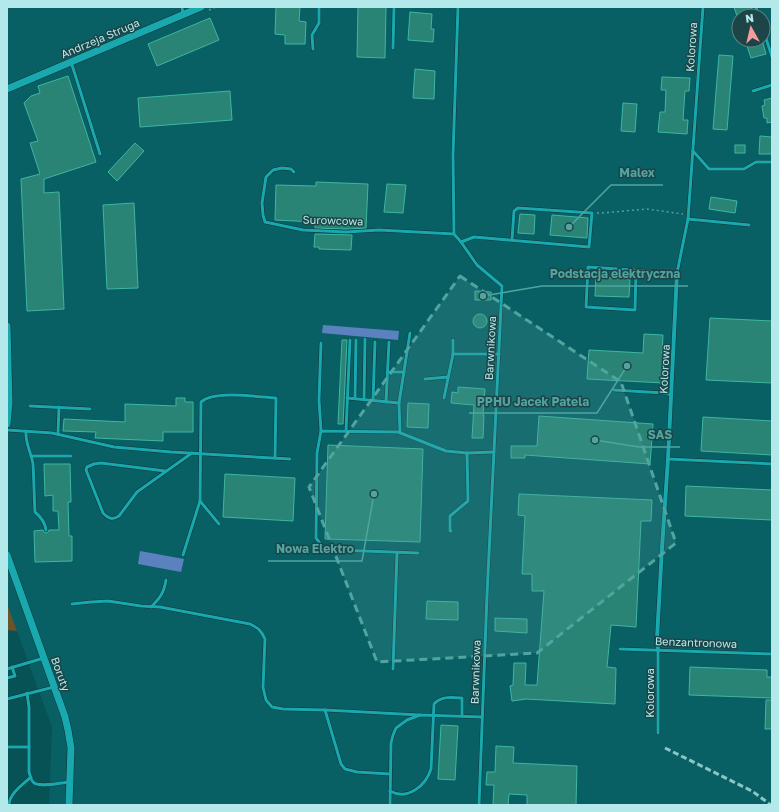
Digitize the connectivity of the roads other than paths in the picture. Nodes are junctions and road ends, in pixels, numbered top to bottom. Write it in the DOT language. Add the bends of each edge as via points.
graph roads {
  1 [pos="182,7"];
  2 [pos="201,7"];
  3 [pos="319,7"];
  4 [pos="394,7"];
  5 [pos="458,7"];
  6 [pos="703,7"];
  7 [pos="182,15"];
  8 [pos="393,48"];
  9 [pos="313,49"];
  10 [pos="71,63"];
  11 [pos="772,85"];
  12 [pos="7,89"];
  13 [pos="753,91"];
  14 [pos="693,151"];
  15 [pos="100,154"];
  16 [pos="772,162"];
  17 [pos="294,172"];
  18 [pos="688,218"];
  19 [pos="749,225"];
  20 [pos="454,234"];
  21 [pos="512,240"];
  22 [pos="461,242"];
  23 [pos="636,271"];
  24 [pos="677,273"];
  25 [pos="7,326"];
  26 [pos="410,334"];
  27 [pos="365,339"];
  28 [pos="350,340"];
  29 [pos="356,340"];
  30 [pos="453,340"];
  31 [pos="374,342"];
  32 [pos="389,342"];
  33 [pos="321,343"];
  34 [pos="453,354"];
  35 [pos="499,354"];
  36 [pos="374,359"];
  37 [pos="356,360"];
  38 [pos="365,360"];
  39 [pos="387,372"];
  40 [pos="404,372"];
  41 [pos="448,377"];
  42 [pos="364,378"];
  43 [pos="373,378"];
  44 [pos="425,379"];
  45 [pos="7,380"];
  46 [pos="614,390"];
  47 [pos="672,395"];
  48 [pos="347,398"];
  49 [pos="355,398"];
  50 [pos="444,398"];
  51 [pos="364,399"];
  52 [pos="373,400"];
  53 [pos="386,402"];
  54 [pos="400,403"];
  55 [pos="30,406"];
  56 [pos="60,408"];
  57 [pos="90,409"];
  58 [pos="7,424"];
  59 [pos="7,430"];
  60 [pos="26,431"];
  61 [pos="321,431"];
  62 [pos="346,431"];
  63 [pos="400,433"];
  64 [pos="58,434"];
  65 [pos="494,452"];
  66 [pos="192,453"];
  67 [pos="467,453"];
  68 [pos="200,454"];
  69 [pos="31,456"];
  70 [pos="71,456"];
  71 [pos="275,458"];
  72 [pos="290,459"];
  73 [pos="668,459"];
  74 [pos="772,464"];
  75 [pos="165,472"];
  76 [pos="200,501"];
  77 [pos="219,524"];
  78 [pos="46,530"];
  79 [pos="451,531"];
  80 [pos="397,553"];
  81 [pos="418,553"];
  82 [pos="7,555"];
  83 [pos="183,555"];
  84 [pos="166,580"];
  85 [pos="72,604"];
  86 [pos="151,607"];
  87 [pos="620,649"];
  88 [pos="658,650"];
  89 [pos="772,654"];
  90 [pos="44,658"];
  91 [pos="12,668"];
  92 [pos="7,669"];
  93 [pos="393,669"];
  94 [pos="7,678"];
  95 [pos="54,687"];
  96 [pos="27,693"];
  97 [pos="7,699"];
  98 [pos="325,710"];
  99 [pos="420,715"];
  100 [pos="434,716"];
  101 [pos="462,716"];
  102 [pos="482,716"];
  103 [pos="658,733"];
  104 [pos="7,747"];
  105 [pos="29,748"];
  106 [pos="390,774"];
  107 [pos="31,777"];
  108 [pos="69,782"];
  109 [pos="390,791"];
  110 [pos="9,805"];
  111 [pos="69,805"];
  112 [pos="390,805"];
  113 [pos="479,805"];
  1 -- 7 [label="lane"];
  2 -- 7 [label="street, Andrzeja Struga"];
  3 -- 9 [label="lane" via="319,23 312,35"];
  4 -- 8 [label="lane"];
  5 -- 20 [label="lane" via="453,155"];
  6 -- 14 [label="lane, Kolorowa"];
  7 -- 10 [label="street, Andrzeja Struga"];
  10 -- 12 [label="street, Andrzeja Struga"];
  10 -- 15 [label="lane"];
  11 -- 13 [label="lane"];
  14 -- 16 [label="lane" via="709,168 744,169 756,162"];
  14 -- 18 [label="lane, Kolorowa"];
  17 -- 20 [label="lane, Surowcowa" via="282,168 273,170 266,177 262,203 266,222 303,230"];
  18 -- 19 [label="lane"];
  18 -- 24 [label="lane, Kolorowa"];
  20 -- 22 [label="lane, Barwnikowa"];
  21 -- 21 [label="lane" via="514,211 518,208 592,213 588,247"];
  21 -- 22 [label="lane" via="474,237"];
  22 -- 35 [label="lane, Barwnikowa" via="477,265 502,286"];
  23 -- 23 [label="lane" via="635,310 586,307 588,267"];
  23 -- 24 [label="lane"];
  24 -- 47 [label="street, Kolorowa"];
  25 -- 45 [label="street"];
  26 -- 40 [label="lane"];
  27 -- 38 [label="lane"];
  28 -- 48 [label="lane"];
  29 -- 37 [label="lane"];
  30 -- 34 [label="lane"];
  31 -- 36 [label="lane"];
  32 -- 39 [label="lane"];
  33 -- 61 [label="lane" via="318,400"];
  34 -- 35 [label="lane"];
  34 -- 41 [label="lane"];
  35 -- 65 [label="lane, Barwnikowa"];
  36 -- 38 [label="lane"];
  36 -- 43 [label="lane"];
  37 -- 38 [label="lane"];
  37 -- 49 [label="lane"];
  38 -- 42 [label="lane"];
  39 -- 40 [label="lane"];
  39 -- 53 [label="lane"];
  40 -- 54 [label="lane"];
  41 -- 44 [label="lane"];
  41 -- 50 [label="lane"];
  42 -- 43 [label="lane"];
  42 -- 51 [label="lane"];
  43 -- 52 [label="lane"];
  45 -- 58 [label="street"];
  46 -- 47 [label="lane"];
  47 -- 73 [label="street, Kolorowa"];
  48 -- 49 [label="lane"];
  48 -- 62 [label="lane"];
  49 -- 51 [label="lane"];
  51 -- 52 [label="lane"];
  52 -- 53 [label="lane"];
  53 -- 54 [label="lane"];
  54 -- 63 [label="lane"];
  55 -- 56 [label="lane"];
  56 -- 57 [label="lane"];
  56 -- 64 [label="lane"];
  59 -- 60 [label="lane"];
  60 -- 64 [label="lane"];
  60 -- 69 [label="lane" via="25,438"];
  61 -- 62 [label="lane"];
  61 -- 80 [label="lane" via="317,453 316,538 323,547 337,550"];
  62 -- 63 [label="lane"];
  63 -- 67 [label="lane" via="446,451"];
  64 -- 66 [label="lane" via="114,447"];
  65 -- 67 [label="lane"];
  65 -- 102 [label="lane, Barwnikowa"];
  66 -- 68 [label="lane"];
  66 -- 75 [label="lane"];
  67 -- 79 [label="lane" via="468,501 450,516"];
  68 -- 71 [label="lane"];
  68 -- 71 [label="lane" via="201,402 212,396 246,396 276,398"];
  68 -- 76 [label="lane"];
  69 -- 70 [label="lane"];
  69 -- 78 [label="lane" via="35,512 42,519"];
  71 -- 72 [label="lane"];
  73 -- 74 [label="lane"];
  73 -- 88 [label="street, Kolorowa"];
  75 -- 75 [label="lane" via="101,463 87,467 86,470 103,513 112,519 120,516 137,492"];
  76 -- 77 [label="lane"];
  76 -- 83 [label="lane"];
  80 -- 81 [label="lane"];
  80 -- 93 [label="lane"];
  82 -- 90 [label="street, Boruty"];
  84 -- 86 [label="lane" via="163,593"];
  85 -- 86 [label="lane" via="108,601"];
  86 -- 98 [label="lane" via="250,624 258,628 265,639 264,687 269,704 283,709"];
  87 -- 88 [label="lane, Benzantronowa"];
  88 -- 89 [label="lane, Benzantronowa"];
  88 -- 103 [label="lane, Kolorowa"];
  90 -- 91 [label="lane"];
  90 -- 95 [label="street, Boruty"];
  91 -- 92 [label="lane"];
  91 -- 94 [label="lane" via="15,676"];
  95 -- 96 [label="lane"];
  95 -- 108 [label="street, Boruty" via="65,717 71,748"];
  96 -- 97 [label="lane"];
  96 -- 105 [label="lane"];
  98 -- 99 [label="lane"];
  98 -- 106 [label="lane" via="341,764 345,769"];
  99 -- 100 [label="lane"];
  99 -- 106 [label="lane" via="396,728 391,743"];
  100 -- 101 [label="lane"];
  100 -- 101 [label="lane" via="434,704 437,700 450,697 462,698"];
  100 -- 109 [label="lane" via="429,776 410,793 398,794"];
  101 -- 102 [label="lane"];
  102 -- 113 [label="lane, Barwnikowa"];
  104 -- 105 [label="lane"];
  105 -- 107 [label="lane"];
  106 -- 109 [label="lane"];
  107 -- 108 [label="lane" via="33,782 44,785"];
  107 -- 110 [label="lane" via="16,791"];
  108 -- 111 [label="street, Boruty"];
  109 -- 112 [label="lane"];
}
